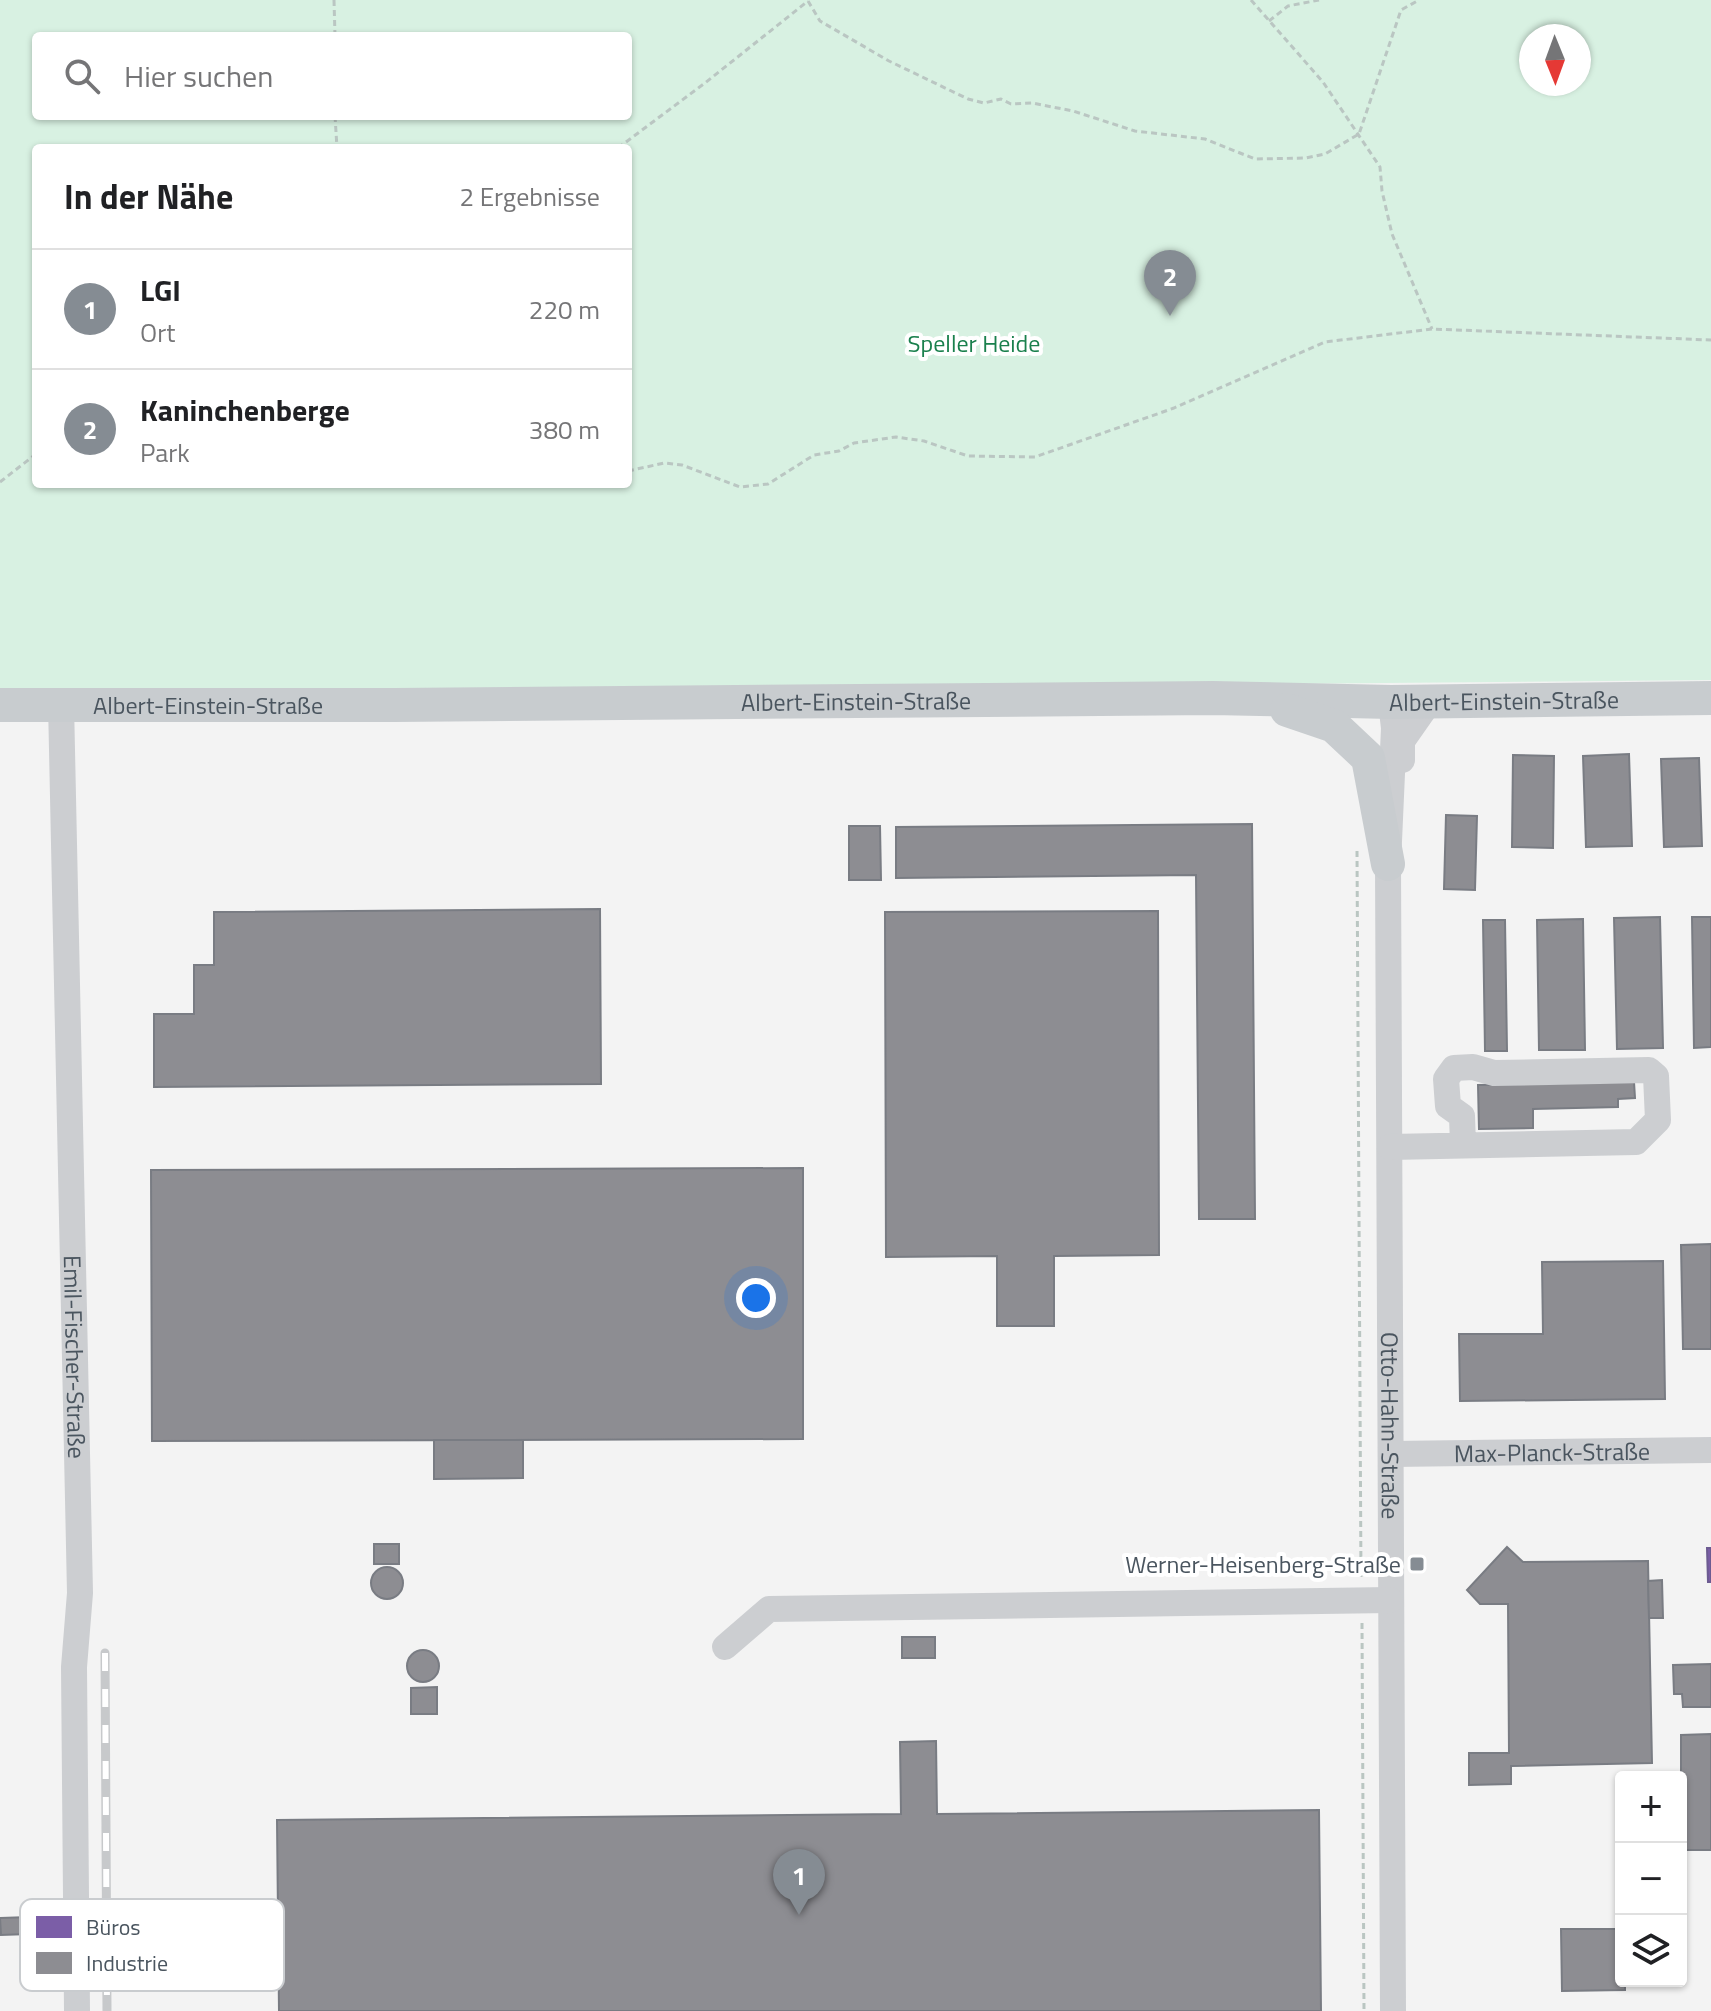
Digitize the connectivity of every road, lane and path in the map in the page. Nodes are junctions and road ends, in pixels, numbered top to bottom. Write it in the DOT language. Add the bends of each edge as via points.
graph roads {
  1 [pos="334,0"];
  2 [pos="809,0"];
  3 [pos="1251,0"];
  4 [pos="1319,0"];
  5 [pos="1419,0"];
  6 [pos="1269,21"];
  7 [pos="335,32"];
  8 [pos="335,120"];
  9 [pos="1359,134"];
  10 [pos="337,144"];
  11 [pos="623,144"];
  12 [pos="1432,329"];
  13 [pos="1711,340"];
  14 [pos="32,457"];
  15 [pos="632,470"];
  16 [pos="0,482"];
  17 [pos="1710,698"];
  18 [pos="1257,699"];
  19 [pos="1430,701"];
  20 [pos="1391,702"];
  21 [pos="61,703"];
  22 [pos="0,705"];
  23 [pos="1357,842"];
  24 [pos="1388,876"];
  25 [pos="1463,1145"];
  26 [pos="1390,1147"];
  27 [pos="1711,1450"];
  28 [pos="1392,1454"];
  29 [pos="1361,1599"];
  30 [pos="1390,1600"];
  31 [pos="725,1647"];
  32 [pos="76,1899"];
  33 [pos="77,1991"];
  34 [pos="77,2011"];
  35 [pos="1364,2011"];
  36 [pos="1393,2011"];
  1 -- 7 [label="path"];
  2 -- 9 [label="path" via="820,21 889,61 984,103 1001,99 1073,111 1135,131 1205,139 1255,159 1325,154"];
  2 -- 11 [label="path"];
  3 -- 6 [label="path"];
  4 -- 6 [label="path" via="1288,6"];
  5 -- 9 [label="path" via="1401,10"];
  6 -- 9 [label="path" via="1323,82"];
  8 -- 10 [label="path"];
  9 -- 12 [label="path" via="1380,167 1392,234"];
  12 -- 13 [label="path"];
  12 -- 15 [label="path" via="1325,342 1174,408 1035,457 968,456 896,437 814,455 768,484 740,487 664,463"];
  14 -- 16 [label="path"];
  17 -- 19 [label="main road, Albert-Einstein-Straße"];
  18 -- 20 [label="main road, Albert-Einstein-Straße"];
  18 -- 21 [label="main road, Albert-Einstein-Straße"];
  18 -- 24 [label="main road" via="1334,726 1368,758"];
  19 -- 20 [label="main road, Albert-Einstein-Straße"];
  19 -- 24 [label="street, Otto-Hahn-Straße" via="1402,741 1401,860"];
  20 -- 24 [label="street, Otto-Hahn-Straße"];
  21 -- 22 [label="main road, Albert-Einstein-Straße"];
  21 -- 32 [label="street, Emil-Fischer-Straße" via="80,1593 74,1667"];
  23 -- 29 [label="path"];
  24 -- 26 [label="street, Otto-Hahn-Straße"];
  25 -- 25 [label="street" via="1636,1142 1658,1120 1656,1076 1649,1070 1494,1073 1454,1068 1446,1079 1448,1106 1462,1116"];
  25 -- 26 [label="street"];
  26 -- 28 [label="street, Otto-Hahn-Straße"];
  27 -- 28 [label="street, Max-Planck-Straße"];
  28 -- 30 [label="street, Otto-Hahn-Straße"];
  29 -- 30 [label="street"];
  29 -- 31 [label="street" via="769,1609"];
  29 -- 35 [label="path"];
  30 -- 36 [label="street, Otto-Hahn-Straße"];
  33 -- 34 [label="street, Emil-Fischer-Straße"];
}
